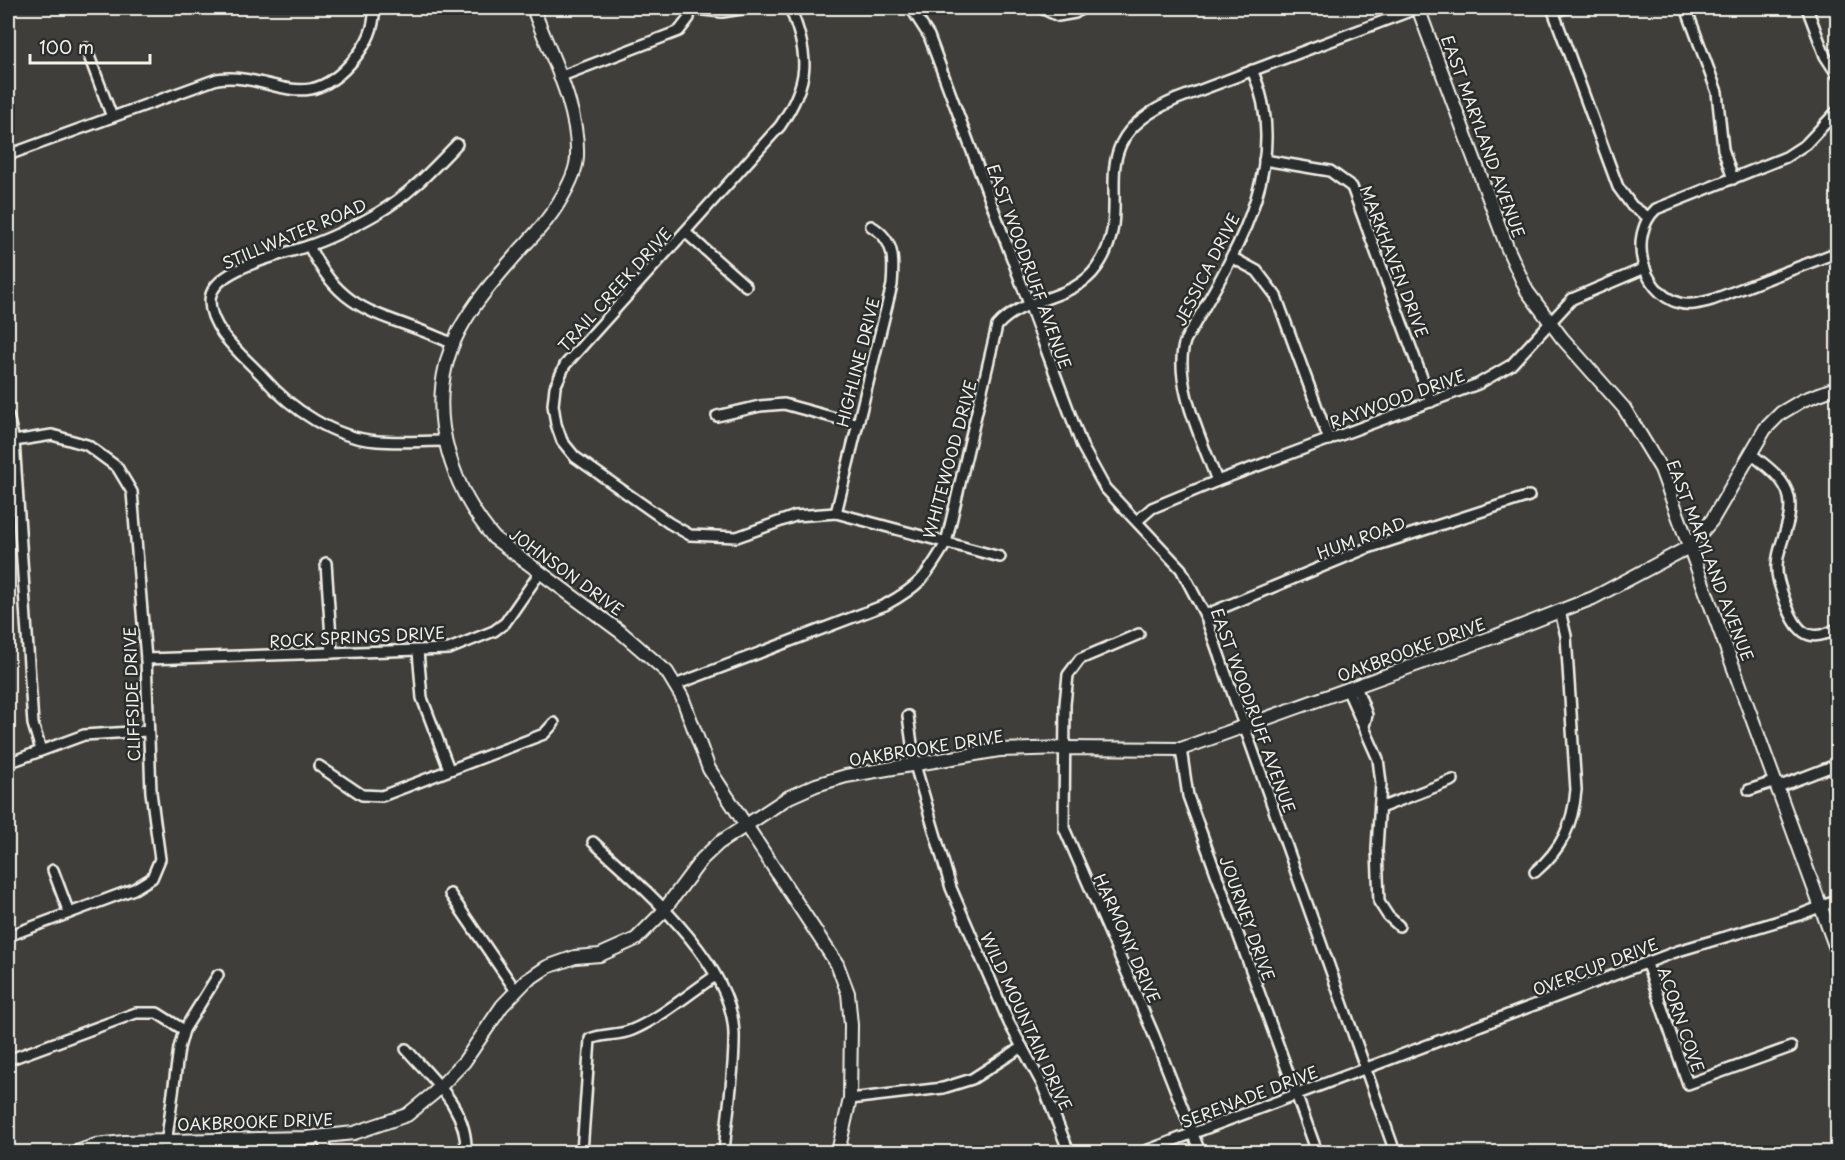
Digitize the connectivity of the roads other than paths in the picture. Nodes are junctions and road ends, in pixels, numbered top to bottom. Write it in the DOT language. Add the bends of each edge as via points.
graph roads {
  1 [pos="374,8"];
  2 [pos="533,8"];
  3 [pos="688,8"];
  4 [pos="748,8"];
  5 [pos="790,8"];
  6 [pos="911,8"];
  7 [pos="1041,8"];
  8 [pos="1082,8"];
  9 [pos="1418,8"];
  10 [pos="1567,8"];
  11 [pos="1686,8"];
  12 [pos="1807,8"];
  13 [pos="1553,10"];
  14 [pos="86,48"];
  15 [pos="1252,70"];
  16 [pos="1838,76"];
  17 [pos="558,77"];
  18 [pos="1838,110"];
  19 [pos="112,117"];
  20 [pos="457,144"];
  21 [pos="8,155"];
  22 [pos="1264,160"];
  23 [pos="1733,178"];
  24 [pos="1648,217"];
  25 [pos="871,226"];
  26 [pos="685,232"];
  27 [pos="309,246"];
  28 [pos="1838,252"];
  29 [pos="1232,257"];
  30 [pos="1645,268"];
  31 [pos="746,286"];
  32 [pos="1028,306"];
  33 [pos="1549,322"];
  34 [pos="452,343"];
  35 [pos="1838,387"];
  36 [pos="1431,402"];
  37 [pos="8,416"];
  38 [pos="717,416"];
  39 [pos="857,424"];
  40 [pos="1329,440"];
  41 [pos="14,441"];
  42 [pos="445,441"];
  43 [pos="1750,453"];
  44 [pos="1217,481"];
  45 [pos="1529,496"];
  46 [pos="836,513"];
  47 [pos="1137,521"];
  48 [pos="946,543"];
  49 [pos="1689,547"];
  50 [pos="1000,557"];
  51 [pos="326,563"];
  52 [pos="539,574"];
  53 [pos="1560,611"];
  54 [pos="1205,615"];
  55 [pos="1838,628"];
  56 [pos="1139,634"];
  57 [pos="418,651"];
  58 [pos="332,653"];
  59 [pos="146,658"];
  60 [pos="675,685"];
  61 [pos="1352,687"];
  62 [pos="908,716"];
  63 [pos="554,723"];
  64 [pos="1245,727"];
  65 [pos="147,731"];
  66 [pos="1065,748"];
  67 [pos="1181,749"];
  68 [pos="41,750"];
  69 [pos="8,763"];
  70 [pos="1838,764"];
  71 [pos="915,765"];
  72 [pos="319,766"];
  73 [pos="449,769"];
  74 [pos="1453,780"];
  75 [pos="1777,784"];
  76 [pos="1749,790"];
  77 [pos="1380,808"];
  78 [pos="749,825"];
  79 [pos="593,842"];
  80 [pos="53,870"];
  81 [pos="1535,872"];
  82 [pos="450,894"];
  83 [pos="1838,900"];
  84 [pos="1821,907"];
  85 [pos="665,908"];
  86 [pos="69,913"];
  87 [pos="1399,926"];
  88 [pos="8,936"];
  89 [pos="1838,954"];
  90 [pos="1647,964"];
  91 [pos="218,975"];
  92 [pos="715,976"];
  93 [pos="516,991"];
  94 [pos="184,1030"];
  95 [pos="1022,1047"];
  96 [pos="1791,1047"];
  97 [pos="405,1049"];
  98 [pos="8,1060"];
  99 [pos="1365,1068"];
  100 [pos="440,1087"];
  101 [pos="1296,1094"];
  102 [pos="850,1099"];
  103 [pos="1193,1134"];
  104 [pos="323,1136"];
  105 [pos="165,1147"];
  106 [pos="1838,1151"];
  107 [pos="77,1152"];
  108 [pos="326,1152"];
  109 [pos="465,1152"];
  110 [pos="582,1152"];
  111 [pos="724,1152"];
  112 [pos="838,1152"];
  113 [pos="1069,1152"];
  114 [pos="1143,1152"];
  115 [pos="1200,1152"];
  116 [pos="1317,1152"];
  117 [pos="1395,1152"];
  118 [pos="1833,1152"];
  1 -- 19 [label="street" via="374,24 361,50 335,78 323,84 296,91 238,79 217,79"];
  2 -- 17 [label="street, JOHNSON DRIVE"];
  3 -- 4 [label="street" via="722,12"];
  3 -- 17 [label="street" via="689,18 679,31"];
  5 -- 26 [label="street, TRAIL CREEK DRIVE" via="805,54 801,89 794,105 780,126"];
  6 -- 32 [label="street, EAST WOODRUFF AVENUE" via="929,36"];
  7 -- 8 [label="street" via="1058,16"];
  9 -- 15 [label="street"];
  9 -- 33 [label="street, EAST MARYLAND AVENUE" via="1507,247 1527,291"];
  10 -- 13 [label="street"];
  11 -- 23 [label="street" via="1717,92 1723,149"];
  12 -- 16 [label="street" via="1825,56"];
  13 -- 24 [label="street" via="1618,187 1632,206"];
  14 -- 19 [label="street"];
  15 -- 22 [label="street, JESSICA DRIVE" via="1266,114"];
  15 -- 32 [label="street" via="1153,109 1128,132 1120,141 1110,237 1101,260 1082,282 1064,294"];
  17 -- 34 [label="street, JOHNSON DRIVE" via="569,105 577,157 568,187 552,215 480,295"];
  18 -- 23 [label="street" via="1806,144"];
  19 -- 21 [label="street"];
  20 -- 27 [label="street, STILLWATER ROAD" via="419,183 388,206"];
  22 -- 29 [label="street, JESSICA DRIVE" via="1251,217"];
  22 -- 36 [label="street, MARKHAVEN DRIVE" via="1330,171 1352,187"];
  23 -- 24 [label="street" via="1666,204"];
  24 -- 30 [label="street" via="1641,246"];
  25 -- 39 [label="street, HIGHLINE DRIVE" via="884,234 894,261 893,277"];
  26 -- 31 [label="street"];
  26 -- 46 [label="street, TRAIL CREEK DRIVE" via="565,366 555,387 554,405 562,441 575,457 690,535 737,537 795,516"];
  27 -- 34 [label="street" via="321,271 349,301"];
  27 -- 42 [label="street, STILLWATER ROAD" via="268,258 220,282 210,300 217,327 276,391 305,414 343,434 375,441"];
  28 -- 30 [label="street" via="1692,304 1677,302 1659,292"];
  29 -- 40 [label="street" via="1257,271 1276,296"];
  29 -- 44 [label="street, JESSICA DRIVE" via="1185,341 1180,372"];
  30 -- 33 [label="street, RAYWOOD DRIVE" via="1584,292"];
  32 -- 47 [label="street, EAST WOODRUFF AVENUE" via="1082,446 1105,488"];
  32 -- 48 [label="street, WHITEWOOD DRIVE" via="1008,314 997,326"];
  33 -- 36 [label="street, RAYWOOD DRIVE" via="1511,365 1478,384"];
  33 -- 49 [label="street, EAST MARYLAND AVENUE" via="1641,433 1676,505"];
  34 -- 42 [label="street, JOHNSON DRIVE" via="440,401"];
  35 -- 43 [label="street, OAKBROOKE DRIVE" via="1781,413"];
  36 -- 40 [label="street, RAYWOOD DRIVE"];
  37 -- 41 [label="street"];
  38 -- 39 [label="street" via="784,404"];
  39 -- 46 [label="street, HIGHLINE DRIVE"];
  40 -- 44 [label="street, RAYWOOD DRIVE"];
  41 -- 59 [label="street, CLIFFSIDE DRIVE" via="52,435 87,445 117,467 132,492"];
  41 -- 68 [label="street" via="33,724"];
  42 -- 52 [label="street, JOHNSON DRIVE" via="460,488 479,521"];
  43 -- 49 [label="street, OAKBROOKE DRIVE" via="1712,520"];
  43 -- 55 [label="street" via="1778,476 1788,494 1788,521 1777,566 1793,622 1801,631 1814,636"];
  44 -- 47 [label="street, RAYWOOD DRIVE" via="1152,508"];
  45 -- 54 [label="street, HUM ROAD" via="1365,549"];
  46 -- 48 [label="street, TRAIL CREEK DRIVE"];
  47 -- 54 [label="street, EAST WOODRUFF AVENUE" via="1181,569"];
  48 -- 50 [label="street, TRAIL CREEK DRIVE"];
  48 -- 60 [label="street, WHITEWOOD DRIVE" via="913,590 885,605"];
  49 -- 53 [label="street, OAKBROOKE DRIVE" via="1593,598"];
  49 -- 75 [label="street, EAST MARYLAND AVENUE"];
  51 -- 58 [label="street"];
  52 -- 57 [label="street, ROCK SPRINGS DRIVE" via="505,623 494,631 449,649"];
  52 -- 60 [label="street, JOHNSON DRIVE" via="622,633 667,672"];
  53 -- 61 [label="street, OAKBROOKE DRIVE"];
  53 -- 81 [label="street" via="1566,636 1575,801 1568,831 1556,851"];
  54 -- 64 [label="street, EAST WOODRUFF AVENUE"];
  56 -- 66 [label="street, HARMONY DRIVE" via="1080,659 1068,675"];
  57 -- 58 [label="street, ROCK SPRINGS DRIVE"];
  57 -- 73 [label="street" via="422,698"];
  58 -- 59 [label="street, ROCK SPRINGS DRIVE"];
  59 -- 65 [label="street, CLIFFSIDE DRIVE"];
  60 -- 78 [label="street, JOHNSON DRIVE" via="709,769"];
  61 -- 64 [label="street, OAKBROOKE DRIVE"];
  61 -- 77 [label="street" via="1378,759"];
  62 -- 71 [label="street, WILD MOUNTAIN DRIVE"];
  63 -- 73 [label="street" via="544,734"];
  64 -- 67 [label="street, OAKBROOKE DRIVE"];
  64 -- 99 [label="street, EAST WOODRUFF AVENUE"];
  65 -- 68 [label="street" via="84,735"];
  65 -- 86 [label="street, CLIFFSIDE DRIVE" via="158,868 152,878 134,889"];
  66 -- 67 [label="street, OAKBROOKE DRIVE"];
  66 -- 71 [label="street, OAKBROOKE DRIVE" via="999,750"];
  66 -- 103 [label="street, HARMONY DRIVE" via="1064,828"];
  67 -- 101 [label="street, JOURNEY DRIVE" via="1188,796"];
  68 -- 69 [label="street"];
  70 -- 75 [label="street"];
  71 -- 78 [label="street, OAKBROOKE DRIVE" via="816,785 789,797"];
  71 -- 95 [label="street, WILD MOUNTAIN DRIVE" via="951,888"];
  72 -- 73 [label="street" via="362,795 372,797"];
  74 -- 77 [label="street"];
  75 -- 76 [label="street"];
  75 -- 84 [label="street, EAST MARYLAND AVENUE"];
  77 -- 87 [label="street" via="1378,902"];
  78 -- 85 [label="street, OAKBROOKE DRIVE" via="718,843"];
  78 -- 102 [label="street, JOHNSON DRIVE" via="837,964 848,993"];
  79 -- 85 [label="street"];
  80 -- 86 [label="street"];
  82 -- 93 [label="street"];
  83 -- 84 [label="street, OVERCUP DRIVE"];
  84 -- 89 [label="street, EAST MARYLAND AVENUE"];
  84 -- 90 [label="street, OVERCUP DRIVE"];
  85 -- 92 [label="street"];
  85 -- 93 [label="street, OAKBROOKE DRIVE" via="636,939 600,955 575,957 547,967"];
  86 -- 88 [label="street, CLIFFSIDE DRIVE"];
  90 -- 96 [label="street, ACORN COVE" via="1688,1084"];
  90 -- 99 [label="street, OVERCUP DRIVE"];
  91 -- 94 [label="street"];
  92 -- 110 [label="street" via="634,1029 590,1039"];
  92 -- 111 [label="street" via="725,991 734,1034"];
  93 -- 100 [label="street, OAKBROOKE DRIVE" via="464,1062"];
  94 -- 98 [label="street" via="157,1013 136,1013"];
  94 -- 105 [label="street"];
  95 -- 102 [label="street" via="972,1079 943,1088"];
  95 -- 113 [label="street, WILD MOUNTAIN DRIVE" via="1047,1094"];
  97 -- 100 [label="street"];
  99 -- 101 [label="street, SERENADE DRIVE"];
  99 -- 117 [label="street, EAST WOODRUFF AVENUE"];
  100 -- 104 [label="street, OAKBROOKE DRIVE" via="407,1115 363,1131"];
  100 -- 109 [label="street" via="464,1122"];
  101 -- 103 [label="street, SERENADE DRIVE"];
  101 -- 116 [label="street, JOURNEY DRIVE"];
  102 -- 112 [label="street, JOHNSON DRIVE"];
  103 -- 114 [label="street, SERENADE DRIVE"];
  103 -- 115 [label="street, HARMONY DRIVE"];
  104 -- 105 [label="street, OAKBROOKE DRIVE"];
  104 -- 108 [label="street"];
  105 -- 107 [label="street, OAKBROOKE DRIVE" via="96,1145"];
  106 -- 118 [label="street"];
}
